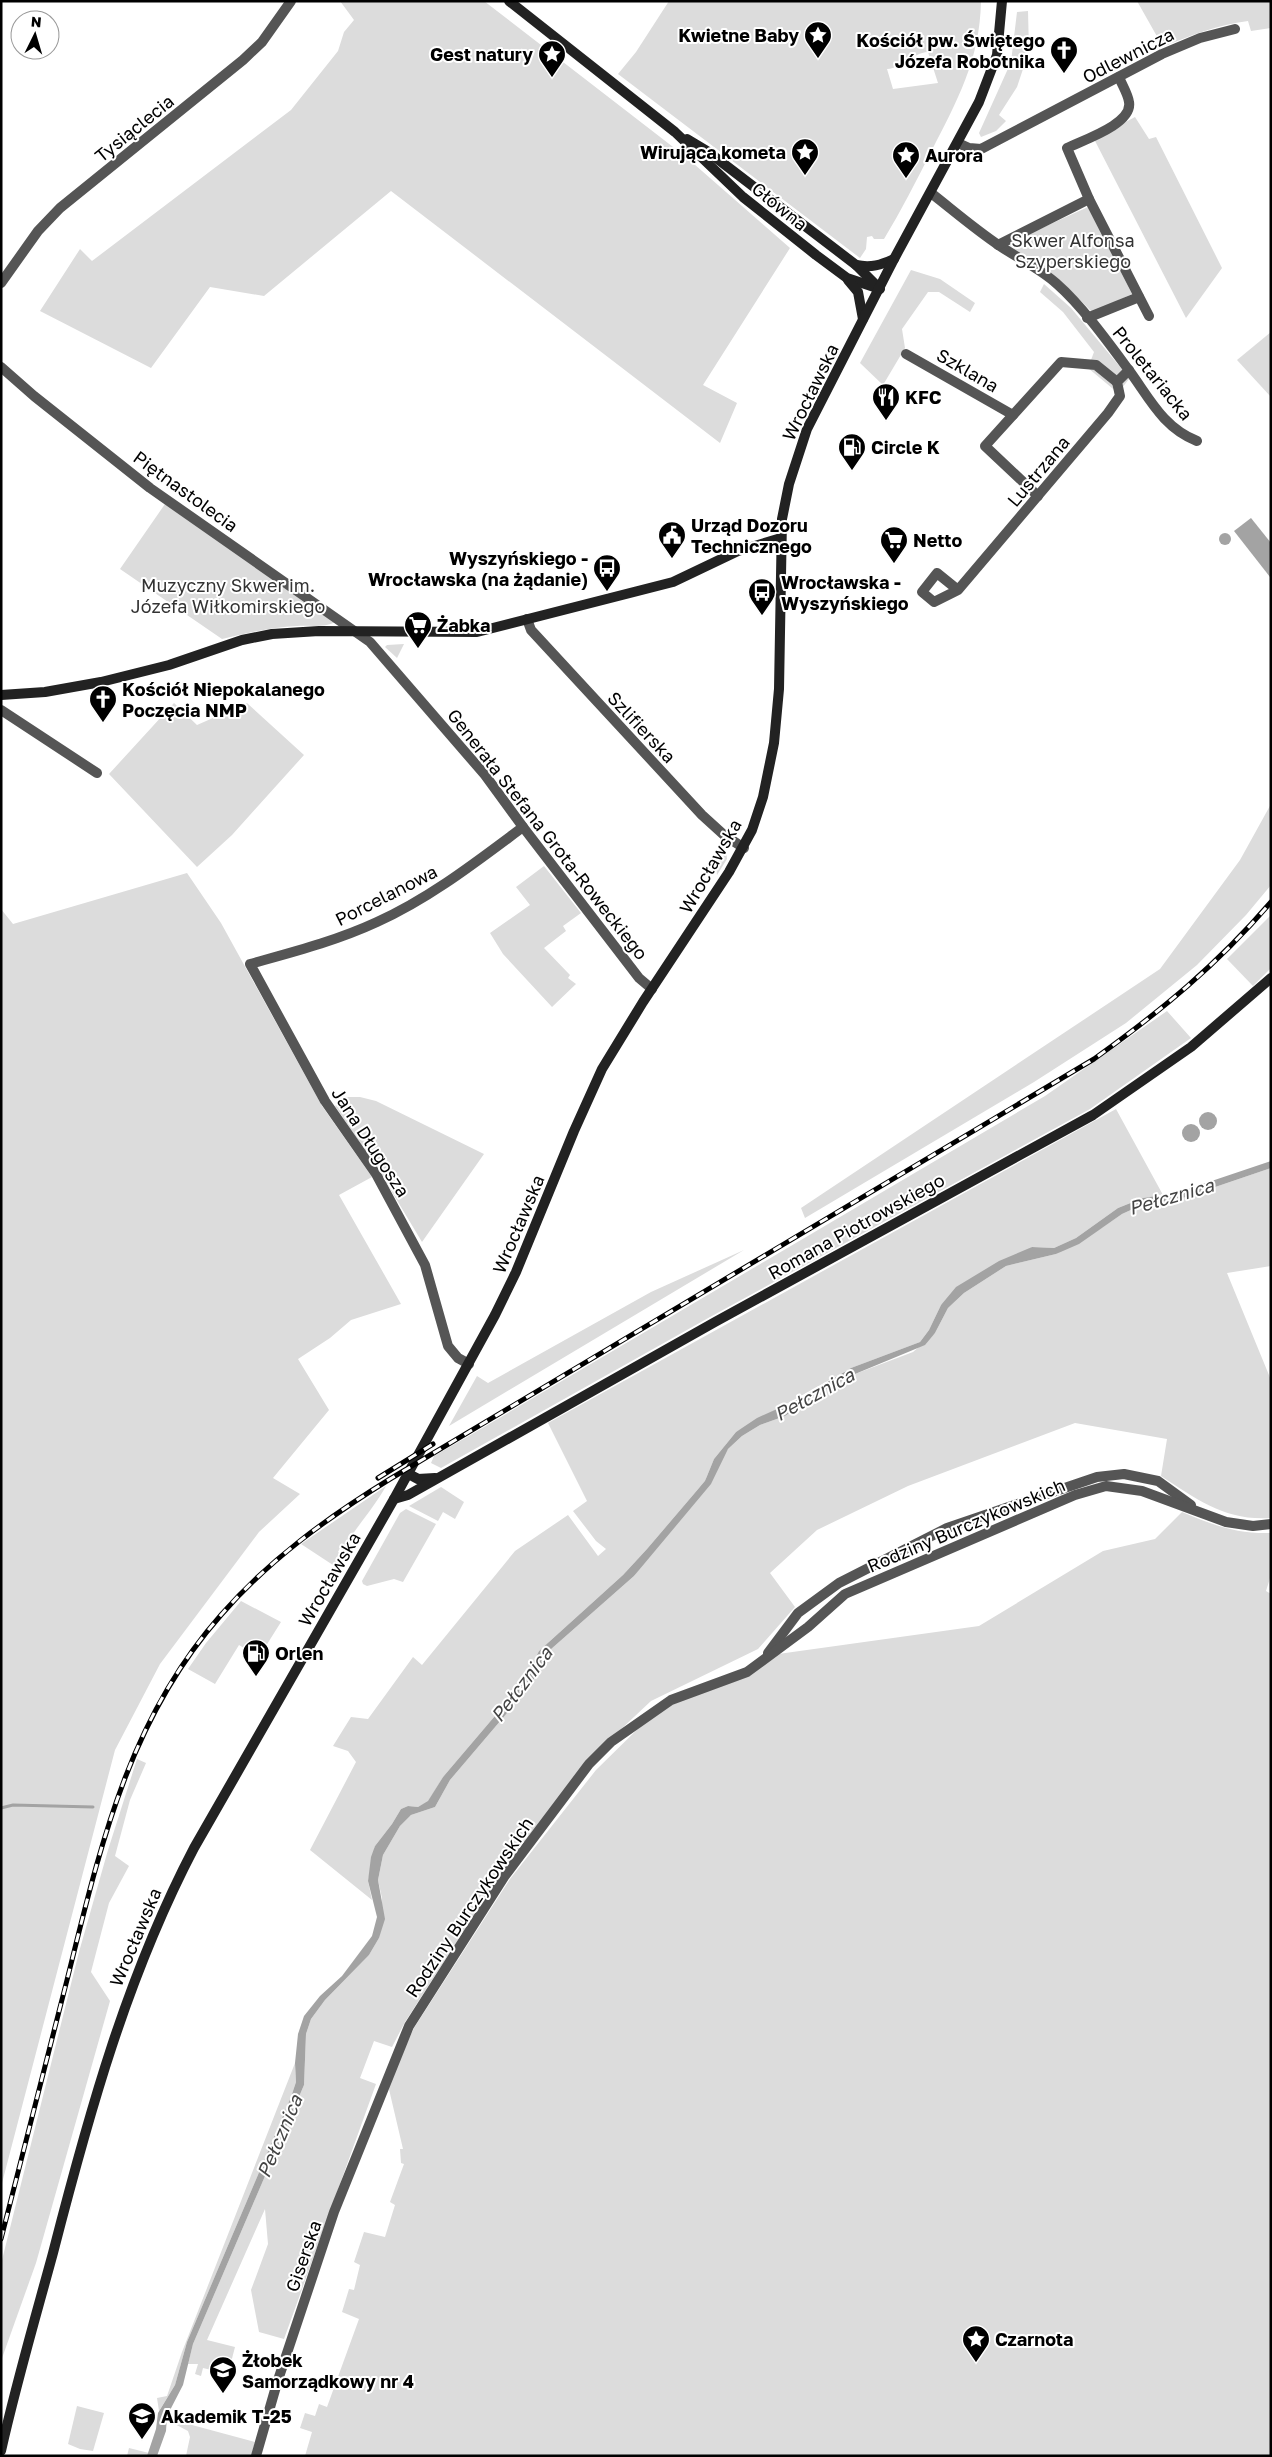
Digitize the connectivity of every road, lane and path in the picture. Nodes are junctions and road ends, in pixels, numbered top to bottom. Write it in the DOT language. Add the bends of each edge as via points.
graph roads {
  1 [pos="290,1"];
  2 [pos="509,1"];
  3 [pos="1002,1"];
  4 [pos="1235,28"];
  5 [pos="1119,77"];
  6 [pos="675,132"];
  7 [pos="958,143"];
  8 [pos="931,193"];
  9 [pos="1090,199"];
  10 [pos="998,245"];
  11 [pos="894,258"];
  12 [pos="856,265"];
  13 [pos="847,278"];
  14 [pos="1,283"];
  15 [pos="880,288"];
  16 [pos="1139,297"];
  17 [pos="1149,316"];
  18 [pos="1088,318"];
  19 [pos="863,320"];
  20 [pos="906,354"];
  21 [pos="1,367"];
  22 [pos="1129,370"];
  23 [pos="1117,382"];
  24 [pos="1013,415"];
  25 [pos="1197,441"];
  26 [pos="1038,496"];
  27 [pos="781,538"];
  28 [pos="958,590"];
  29 [pos="527,619"];
  30 [pos="359,632"];
  31 [pos="1,694"];
  32 [pos="1,710"];
  33 [pos="98,773"];
  34 [pos="523,827"];
  35 [pos="744,848"];
  36 [pos="250,964"];
  37 [pos="1271,978"];
  38 [pos="652,989"];
  39 [pos="469,1364"];
  40 [pos="408,1474"];
  41 [pos="440,1477"];
  42 [pos="394,1500"];
  43 [pos="1202,1512"];
  44 [pos="1271,1524"];
  45 [pos="762,1661"];
  46 [pos="390,2070"];
  47 [pos="1,2451"];
  48 [pos="256,2456"];
  1 -- 14 [label="street, Tysiąclecia" via="262,42 243,60 60,208"];
  2 -- 6 [label="street, Główna"];
  3 -- 7 [label="street, Wrocławska" via="997,55 979,102"];
  4 -- 5 [label="street, Odlewnicza" via="1200,38"];
  5 -- 7 [label="street, Odlewnicza" via="981,148 969,148"];
  5 -- 9 [label="street, Proletariacka" via="1129,102 1121,122 1067,148"];
  6 -- 12 [label="street, Główna" via="707,151"];
  6 -- 13 [label="street, Główna" via="744,198"];
  7 -- 8 [label="street, Wrocławska"];
  8 -- 10 [label="street, Proletariacka"];
  8 -- 11 [label="street, Wrocławska"];
  9 -- 10 [label="street"];
  9 -- 16 [label="street, Proletariacka"];
  10 -- 18 [label="street, Proletariacka" via="1057,284"];
  11 -- 12 [label="street" via="881,265"];
  11 -- 15 [label="street, Wrocławska"];
  12 -- 15 [label="street, Główna"];
  13 -- 15 [label="street, Główna"];
  13 -- 19 [label="street, Główna" via="858,292"];
  15 -- 19 [label="street, Wrocławska"];
  16 -- 17 [label="street, Proletariacka"];
  16 -- 18 [label="street, Proletariacka"];
  18 -- 22 [label="street, Proletariacka"];
  19 -- 27 [label="street, Wrocławska" via="806,429 784,502"];
  20 -- 24 [label="street, Szklana"];
  21 -- 30 [label="street, Piętnastolecia" via="150,488"];
  22 -- 23 [label="street"];
  22 -- 25 [label="street, Proletariacka" via="1142,392 1169,423 1181,434"];
  23 -- 24 [label="street" via="1096,365 1061,362"];
  23 -- 26 [label="street, Lustrzana" via="1120,396"];
  24 -- 26 [label="street" via="985,446"];
  26 -- 28 [label="street, Lustrzana"];
  27 -- 29 [label="street" via="738,551 673,582"];
  27 -- 35 [label="street, Wrocławska" via="780,689 774,743 763,797"];
  29 -- 30 [label="street" via="477,632"];
  29 -- 35 [label="street, Szlifierska" via="531,630 702,815"];
  30 -- 31 [label="street" via="272,634 101,682 46,692"];
  30 -- 34 [label="street, Generała Stefana Grota-Roweckiego" via="485,774"];
  32 -- 33 [label="street"];
  34 -- 36 [label="street, Porcelanowa" via="447,883 377,922 332,940"];
  34 -- 38 [label="street, Generała Stefana Grota-Roweckiego" via="639,978"];
  35 -- 38 [label="street, Wrocławska"];
  36 -- 39 [label="street, Jana Długosza" via="324,1101 376,1174 425,1265 448,1346 458,1358"];
  37 -- 41 [label="street, Romana Piotrowskiego" via="1191,1047 1092,1115"];
  38 -- 39 [label="street, Wrocławska" via="596,1083 516,1272"];
  39 -- 40 [label="street, Wrocławska"];
  40 -- 41 [label="street" via="426,1480"];
  40 -- 42 [label="street, Wrocławska"];
  41 -- 42 [label="street, Romana Piotrowskiego"];
  42 -- 47 [label="street, Wrocławska" via="194,1848 165,1904 142,1959 94,2100"];
  43 -- 44 [label="street, Rodziny Burczykowskich" via="1226,1522 1253,1526"];
  43 -- 45 [label="street, Rodziny Burczykowskich" via="1142,1491 1106,1486 1075,1495 845,1594"];
  43 -- 45 [label="street, Rodziny Burczykowskich" via="1158,1482 1124,1474 1097,1477 947,1528 839,1583 798,1613"];
  45 -- 46 [label="street, Rodziny Burczykowskich" via="731,1680 671,1700 611,1742 589,1764 499,1885 409,2026"];
  46 -- 48 [label="street, Giserska" via="334,2212"];
}
